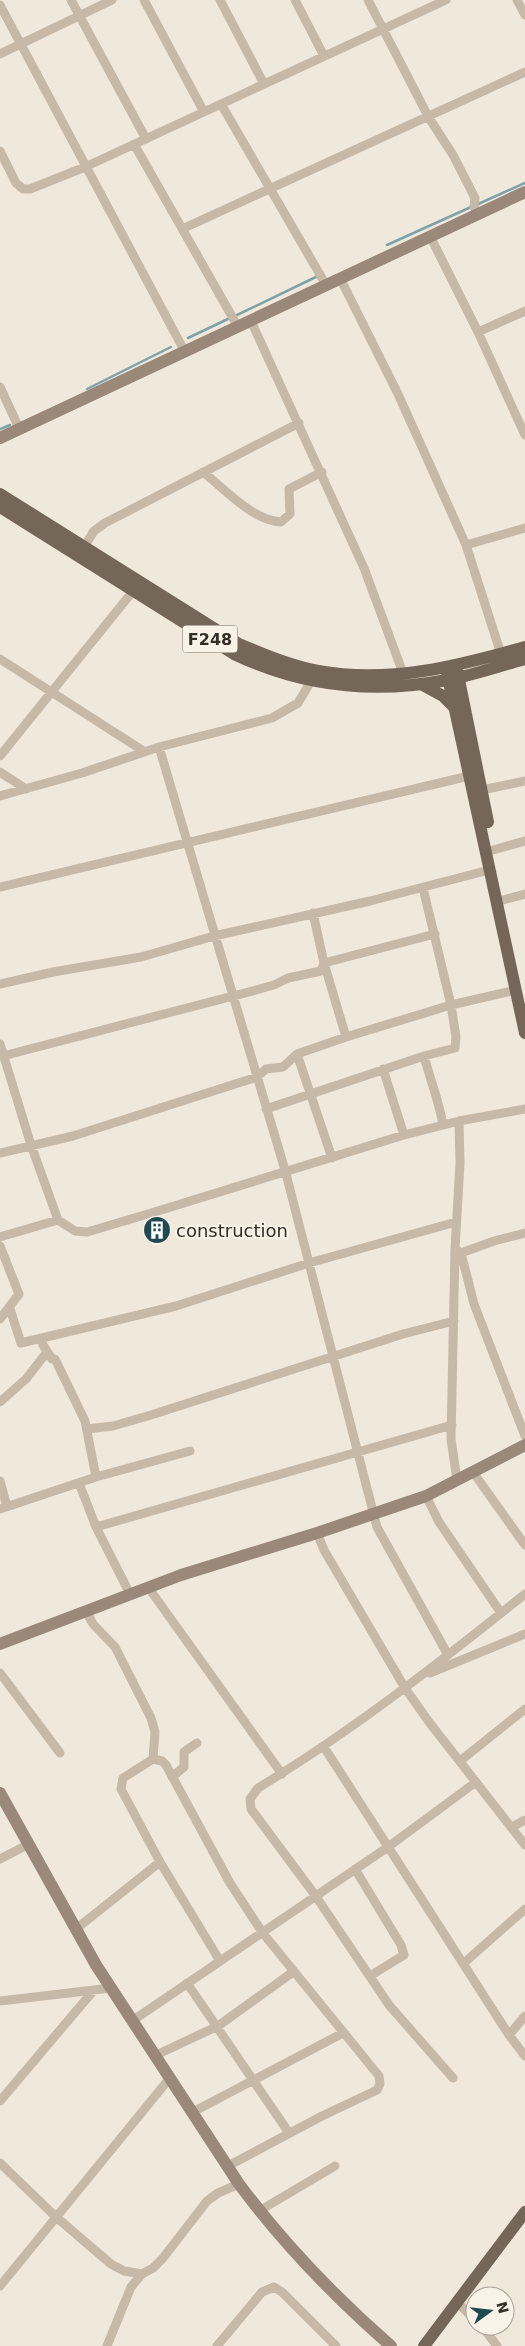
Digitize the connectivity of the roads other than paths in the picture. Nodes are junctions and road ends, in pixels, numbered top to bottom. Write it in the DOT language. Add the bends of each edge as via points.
graph roads {
  1 [pos="71,0"];
  2 [pos="112,0"];
  3 [pos="144,0"];
  4 [pos="220,0"];
  5 [pos="295,0"];
  6 [pos="368,0"];
  7 [pos="446,0"];
  8 [pos="517,0"];
  9 [pos="0,5"];
  10 [pos="525,15"];
  11 [pos="79,16"];
  12 [pos="383,29"];
  13 [pos="21,44"];
  14 [pos="0,54"];
  15 [pos="324,56"];
  16 [pos="525,72"];
  17 [pos="264,84"];
  18 [pos="221,104"];
  19 [pos="204,112"];
  20 [pos="429,118"];
  21 [pos="146,138"];
  22 [pos="134,144"];
  23 [pos="0,151"];
  24 [pos="85,167"];
  25 [pos="270,189"];
  26 [pos="524,194"];
  27 [pos="476,206"];
  28 [pos="182,229"];
  29 [pos="430,236"];
  30 [pos="340,278"];
  31 [pos="323,279"];
  32 [pos="525,310"];
  33 [pos="235,321"];
  34 [pos="251,321"];
  35 [pos="478,332"];
  36 [pos="185,352"];
  37 [pos="0,387"];
  38 [pos="299,423"];
  39 [pos="19,428"];
  40 [pos="525,435"];
  41 [pos="0,438"];
  42 [pos="203,472"];
  43 [pos="322,472"];
  44 [pos="0,494"];
  45 [pos="0,508"];
  46 [pos="525,528"];
  47 [pos="466,544"];
  48 [pos="84,547"];
  49 [pos="134,591"];
  50 [pos="525,647"];
  51 [pos="501,654"];
  52 [pos="0,659"];
  53 [pos="525,659"];
  54 [pos="483,670"];
  55 [pos="318,671"];
  56 [pos="403,673"];
  57 [pos="452,673"];
  58 [pos="309,681"];
  59 [pos="421,684"];
  60 [pos="53,691"];
  61 [pos="460,707"];
  62 [pos="159,747"];
  63 [pos="144,752"];
  64 [pos="0,756"];
  65 [pos="0,772"];
  66 [pos="469,776"];
  67 [pos="525,781"];
  68 [pos="26,789"];
  69 [pos="482,790"];
  70 [pos="0,796"];
  71 [pos="525,841"];
  72 [pos="187,842"];
  73 [pos="494,850"];
  74 [pos="490,870"];
  75 [pos="0,887"];
  76 [pos="423,888"];
  77 [pos="525,894"];
  78 [pos="503,900"];
  79 [pos="313,913"];
  80 [pos="435,934"];
  81 [pos="214,936"];
  82 [pos="324,963"];
  83 [pos="0,984"];
  84 [pos="520,985"];
  85 [pos="232,995"];
  86 [pos="451,1005"];
  87 [pos="525,1005"];
  88 [pos="525,1033"];
  89 [pos="346,1037"];
  90 [pos="0,1044"];
  91 [pos="297,1054"];
  92 [pos="3,1056"];
  93 [pos="424,1056"];
  94 [pos="383,1069"];
  95 [pos="256,1077"];
  96 [pos="311,1093"];
  97 [pos="266,1109"];
  98 [pos="525,1109"];
  99 [pos="459,1121"];
  100 [pos="443,1125"];
  101 [pos="404,1135"];
  102 [pos="31,1145"];
  103 [pos="0,1154"];
  104 [pos="332,1158"];
  105 [pos="285,1170"];
  106 [pos="58,1220"];
  107 [pos="456,1222"];
  108 [pos="525,1233"];
  109 [pos="0,1237"];
  110 [pos="0,1246"];
  111 [pos="458,1251"];
  112 [pos="309,1263"];
  113 [pos="10,1309"];
  114 [pos="0,1319"];
  115 [pos="454,1321"];
  116 [pos="42,1338"];
  117 [pos="47,1352"];
  118 [pos="334,1356"];
  119 [pos="0,1402"];
  120 [pos="452,1425"];
  121 [pos="87,1429"];
  122 [pos="525,1436"];
  123 [pos="525,1445"];
  124 [pos="190,1451"];
  125 [pos="358,1453"];
  126 [pos="473,1472"];
  127 [pos="96,1477"];
  128 [pos="457,1480"];
  129 [pos="0,1481"];
  130 [pos="79,1483"];
  131 [pos="426,1496"];
  132 [pos="4,1508"];
  133 [pos="374,1513"];
  134 [pos="96,1527"];
  135 [pos="317,1533"];
  136 [pos="525,1545"];
  137 [pos="148,1587"];
  138 [pos="130,1594"];
  139 [pos="525,1594"];
  140 [pos="86,1611"];
  141 [pos="501,1613"];
  142 [pos="525,1634"];
  143 [pos="0,1644"];
  144 [pos="448,1655"];
  145 [pos="0,1673"];
  146 [pos="419,1678"];
  147 [pos="405,1688"];
  148 [pos="525,1709"];
  149 [pos="196,1744"];
  150 [pos="324,1747"];
  151 [pos="60,1753"];
  152 [pos="153,1759"];
  153 [pos="460,1761"];
  154 [pos="282,1774"];
  155 [pos="172,1777"];
  156 [pos="476,1782"];
  157 [pos="0,1793"];
  158 [pos="525,1820"];
  159 [pos="512,1827"];
  160 [pos="29,1844"];
  161 [pos="525,1845"];
  162 [pos="388,1847"];
  163 [pos="0,1859"];
  164 [pos="160,1862"];
  165 [pos="355,1869"];
  166 [pos="316,1895"];
  167 [pos="525,1909"];
  168 [pos="76,1929"];
  169 [pos="262,1932"];
  170 [pos="220,1961"];
  171 [pos="464,1963"];
  172 [pos="293,1972"];
  173 [pos="370,1976"];
  174 [pos="188,1983"];
  175 [pos="111,1988"];
  176 [pos="94,1990"];
  177 [pos="0,2001"];
  178 [pos="525,2016"];
  179 [pos="132,2021"];
  180 [pos="218,2026"];
  181 [pos="343,2033"];
  182 [pos="509,2035"];
  183 [pos="154,2056"];
  184 [pos="525,2056"];
  185 [pos="453,2078"];
  186 [pos="169,2079"];
  187 [pos="254,2081"];
  188 [pos="0,2101"];
  189 [pos="191,2113"];
  190 [pos="290,2133"];
  191 [pos="0,2163"];
  192 [pos="228,2166"];
  193 [pos="335,2166"];
  194 [pos="239,2184"];
  195 [pos="259,2211"];
  196 [pos="525,2212"];
  197 [pos="56,2217"];
  198 [pos="142,2274"];
  199 [pos="3,2279"];
  200 [pos="0,2286"];
  201 [pos="457,2302"];
  202 [pos="465,2310"];
  203 [pos="107,2346"];
  204 [pos="217,2346"];
  205 [pos="336,2346"];
  206 [pos="391,2346"];
  207 [pos="424,2346"];
  1 -- 11 [label="street"];
  2 -- 11 [label="street"];
  3 -- 19 [label="street"];
  4 -- 17 [label="street"];
  5 -- 15 [label="street"];
  6 -- 12 [label="street"];
  7 -- 12 [label="street"];
  8 -- 10 [label="street"];
  9 -- 13 [label="street"];
  11 -- 13 [label="street"];
  11 -- 21 [label="street"];
  12 -- 15 [label="street"];
  12 -- 20 [label="street"];
  13 -- 14 [label="street"];
  13 -- 24 [label="street"];
  15 -- 17 [label="street"];
  16 -- 20 [label="street"];
  17 -- 18 [label="street"];
  18 -- 19 [label="street"];
  18 -- 25 [label="street"];
  19 -- 21 [label="street"];
  20 -- 25 [label="street"];
  20 -- 27 [label="street" via="454,155"];
  21 -- 22 [label="street"];
  22 -- 24 [label="street"];
  22 -- 28 [label="street"];
  23 -- 24 [label="street" via="16,183 22,188 30,188"];
  24 -- 36 [label="street"];
  25 -- 28 [label="street"];
  25 -- 31 [label="street"];
  26 -- 27 [label="street"];
  27 -- 29 [label="street"];
  28 -- 33 [label="street"];
  29 -- 30 [label="street"];
  29 -- 35 [label="street"];
  30 -- 31 [label="street"];
  30 -- 47 [label="street" via="398,394"];
  31 -- 34 [label="street"];
  32 -- 35 [label="street"];
  33 -- 34 [label="street"];
  33 -- 36 [label="street"];
  34 -- 38 [label="street"];
  35 -- 40 [label="street"];
  36 -- 39 [label="street"];
  37 -- 39 [label="street"];
  38 -- 42 [label="street"];
  38 -- 43 [label="street"];
  39 -- 41 [label="street"];
  42 -- 43 [label="street" via="258,515 282,522 290,514 289,489"];
  42 -- 48 [label="street" via="105,522 94,531"];
  43 -- 56 [label="street" via="364,568"];
  44 -- 48 [label="main road, F248"];
  45 -- 49 [label="main road, F248"];
  46 -- 47 [label="street"];
  47 -- 51 [label="street"];
  48 -- 55 [label="main road, F248" via="239,644 275,659"];
  49 -- 58 [label="main road, F248" via="234,654 254,664"];
  49 -- 60 [label="street"];
  50 -- 51 [label="main road, F248"];
  51 -- 57 [label="main road, F248"];
  52 -- 60 [label="street"];
  53 -- 54 [label="main road, F248"];
  54 -- 57 [label="main road, F248"];
  54 -- 61 [label="main road" via="470,682"];
  55 -- 56 [label="main road, F248" via="373,675"];
  55 -- 58 [label="street"];
  56 -- 57 [label="main road, F248"];
  57 -- 59 [label="main road, F248"];
  57 -- 61 [label="main road"];
  58 -- 59 [label="main road, F248" via="381,687"];
  58 -- 62 [label="street" via="298,703 282,714"];
  59 -- 61 [label="main road"];
  60 -- 63 [label="street"];
  60 -- 64 [label="street"];
  61 -- 66 [label="main road"];
  61 -- 69 [label="main road"];
  62 -- 63 [label="street"];
  62 -- 72 [label="street"];
  63 -- 68 [label="street"];
  65 -- 68 [label="street"];
  66 -- 72 [label="street"];
  66 -- 74 [label="main road"];
  67 -- 69 [label="street"];
  68 -- 70 [label="street"];
  69 -- 73 [label="main road"];
  71 -- 73 [label="street"];
  72 -- 75 [label="street"];
  72 -- 81 [label="street"];
  73 -- 78 [label="main road"];
  74 -- 76 [label="street"];
  74 -- 84 [label="main road"];
  76 -- 79 [label="street"];
  76 -- 80 [label="street"];
  77 -- 78 [label="street"];
  78 -- 84 [label="main road"];
  79 -- 81 [label="street"];
  79 -- 82 [label="street"];
  80 -- 82 [label="street"];
  80 -- 86 [label="street"];
  81 -- 83 [label="street" via="141,957"];
  81 -- 85 [label="street"];
  82 -- 85 [label="street" via="321,971"];
  82 -- 89 [label="street"];
  84 -- 86 [label="street"];
  84 -- 87 [label="main road"];
  84 -- 88 [label="main road"];
  85 -- 92 [label="street"];
  85 -- 95 [label="street"];
  86 -- 89 [label="street"];
  86 -- 93 [label="street" via="455,1048"];
  89 -- 91 [label="street"];
  90 -- 92 [label="street"];
  91 -- 95 [label="street" via="283,1067 266,1069"];
  91 -- 96 [label="street"];
  92 -- 102 [label="street"];
  93 -- 94 [label="street"];
  93 -- 100 [label="street"];
  94 -- 96 [label="street"];
  94 -- 101 [label="street"];
  95 -- 97 [label="street"];
  95 -- 102 [label="street" via="73,1136"];
  96 -- 97 [label="street"];
  96 -- 104 [label="street"];
  97 -- 105 [label="street"];
  98 -- 99 [label="street"];
  99 -- 100 [label="street"];
  99 -- 107 [label="street"];
  100 -- 101 [label="street"];
  101 -- 104 [label="street"];
  102 -- 103 [label="street"];
  102 -- 106 [label="street"];
  104 -- 105 [label="street"];
  105 -- 106 [label="street" via="87,1232 74,1231"];
  105 -- 112 [label="street"];
  106 -- 109 [label="street"];
  107 -- 111 [label="street"];
  107 -- 112 [label="street"];
  108 -- 111 [label="street"];
  110 -- 113 [label="street" via="19,1294"];
  111 -- 115 [label="street"];
  111 -- 122 [label="street" via="474,1304"];
  112 -- 116 [label="street" via="176,1306"];
  112 -- 118 [label="street"];
  113 -- 114 [label="street"];
  113 -- 116 [label="street" via="21,1343"];
  115 -- 118 [label="street"];
  115 -- 120 [label="street"];
  116 -- 117 [label="street"];
  117 -- 119 [label="street" via="26,1379"];
  117 -- 121 [label="street" via="55,1359 77,1401"];
  118 -- 121 [label="street" via="151,1415 113,1426"];
  118 -- 125 [label="street"];
  120 -- 125 [label="street"];
  120 -- 128 [label="street"];
  121 -- 127 [label="street"];
  123 -- 126 [label="street"];
  124 -- 127 [label="street"];
  125 -- 133 [label="street"];
  125 -- 134 [label="street"];
  126 -- 128 [label="street"];
  126 -- 136 [label="street"];
  127 -- 130 [label="street"];
  128 -- 131 [label="street"];
  129 -- 132 [label="street"];
  130 -- 132 [label="street"];
  130 -- 134 [label="street"];
  131 -- 133 [label="street"];
  131 -- 141 [label="street" via="439,1522"];
  133 -- 135 [label="street"];
  133 -- 144 [label="street" via="377,1527"];
  134 -- 138 [label="street"];
  135 -- 137 [label="street"];
  135 -- 147 [label="street"];
  137 -- 138 [label="street"];
  137 -- 154 [label="street"];
  138 -- 140 [label="street"];
  139 -- 141 [label="street"];
  140 -- 143 [label="street"];
  140 -- 152 [label="street" via="114,1647 151,1718"];
  141 -- 144 [label="street"];
  142 -- 146 [label="street"];
  144 -- 146 [label="street"];
  145 -- 151 [label="street"];
  146 -- 147 [label="street"];
  147 -- 150 [label="street"];
  147 -- 153 [label="street"];
  148 -- 153 [label="street"];
  149 -- 155 [label="street" via="184,1752 184,1767"];
  150 -- 154 [label="street"];
  150 -- 162 [label="street"];
  152 -- 155 [label="street" via="162,1761"];
  152 -- 164 [label="street" via="123,1778 121,1789"];
  153 -- 156 [label="street"];
  154 -- 166 [label="street" via="258,1788 250,1799 251,1809"];
  155 -- 169 [label="street" via="230,1883"];
  156 -- 159 [label="street"];
  156 -- 162 [label="street"];
  157 -- 160 [label="street"];
  158 -- 159 [label="street"];
  159 -- 161 [label="street"];
  160 -- 163 [label="street"];
  160 -- 168 [label="street"];
  162 -- 165 [label="street"];
  162 -- 171 [label="street"];
  164 -- 168 [label="street"];
  164 -- 170 [label="street"];
  165 -- 166 [label="street"];
  165 -- 173 [label="street" via="404,1955"];
  166 -- 169 [label="street"];
  166 -- 173 [label="street"];
  167 -- 171 [label="street"];
  168 -- 175 [label="street"];
  169 -- 170 [label="street"];
  169 -- 172 [label="street"];
  170 -- 174 [label="street"];
  171 -- 182 [label="street"];
  172 -- 180 [label="street"];
  172 -- 181 [label="street"];
  173 -- 185 [label="street" via="389,2005"];
  174 -- 179 [label="street"];
  174 -- 180 [label="street"];
  175 -- 176 [label="street"];
  175 -- 179 [label="street"];
  176 -- 177 [label="street"];
  176 -- 188 [label="street"];
  178 -- 182 [label="street"];
  179 -- 183 [label="street"];
  180 -- 183 [label="street"];
  180 -- 187 [label="street"];
  181 -- 187 [label="street"];
  181 -- 190 [label="street" via="379,2076 377,2090"];
  182 -- 184 [label="street"];
  183 -- 186 [label="street"];
  186 -- 189 [label="street"];
  186 -- 197 [label="street"];
  187 -- 189 [label="street"];
  187 -- 190 [label="street"];
  189 -- 192 [label="street"];
  190 -- 192 [label="street"];
  191 -- 197 [label="street"];
  192 -- 194 [label="street"];
  193 -- 195 [label="street"];
  194 -- 195 [label="street"];
  194 -- 198 [label="street" via="207,2201 163,2258"];
  195 -- 206 [label="street" via="315,2272"];
  196 -- 201 [label="main road"];
  197 -- 198 [label="street" via="111,2264 124,2271"];
  197 -- 199 [label="street"];
  198 -- 203 [label="street" via="131,2287"];
  199 -- 200 [label="street"];
  201 -- 202 [label="street"];
  201 -- 207 [label="main road"];
  204 -- 205 [label="street" via="262,2292 274,2287"];
}
